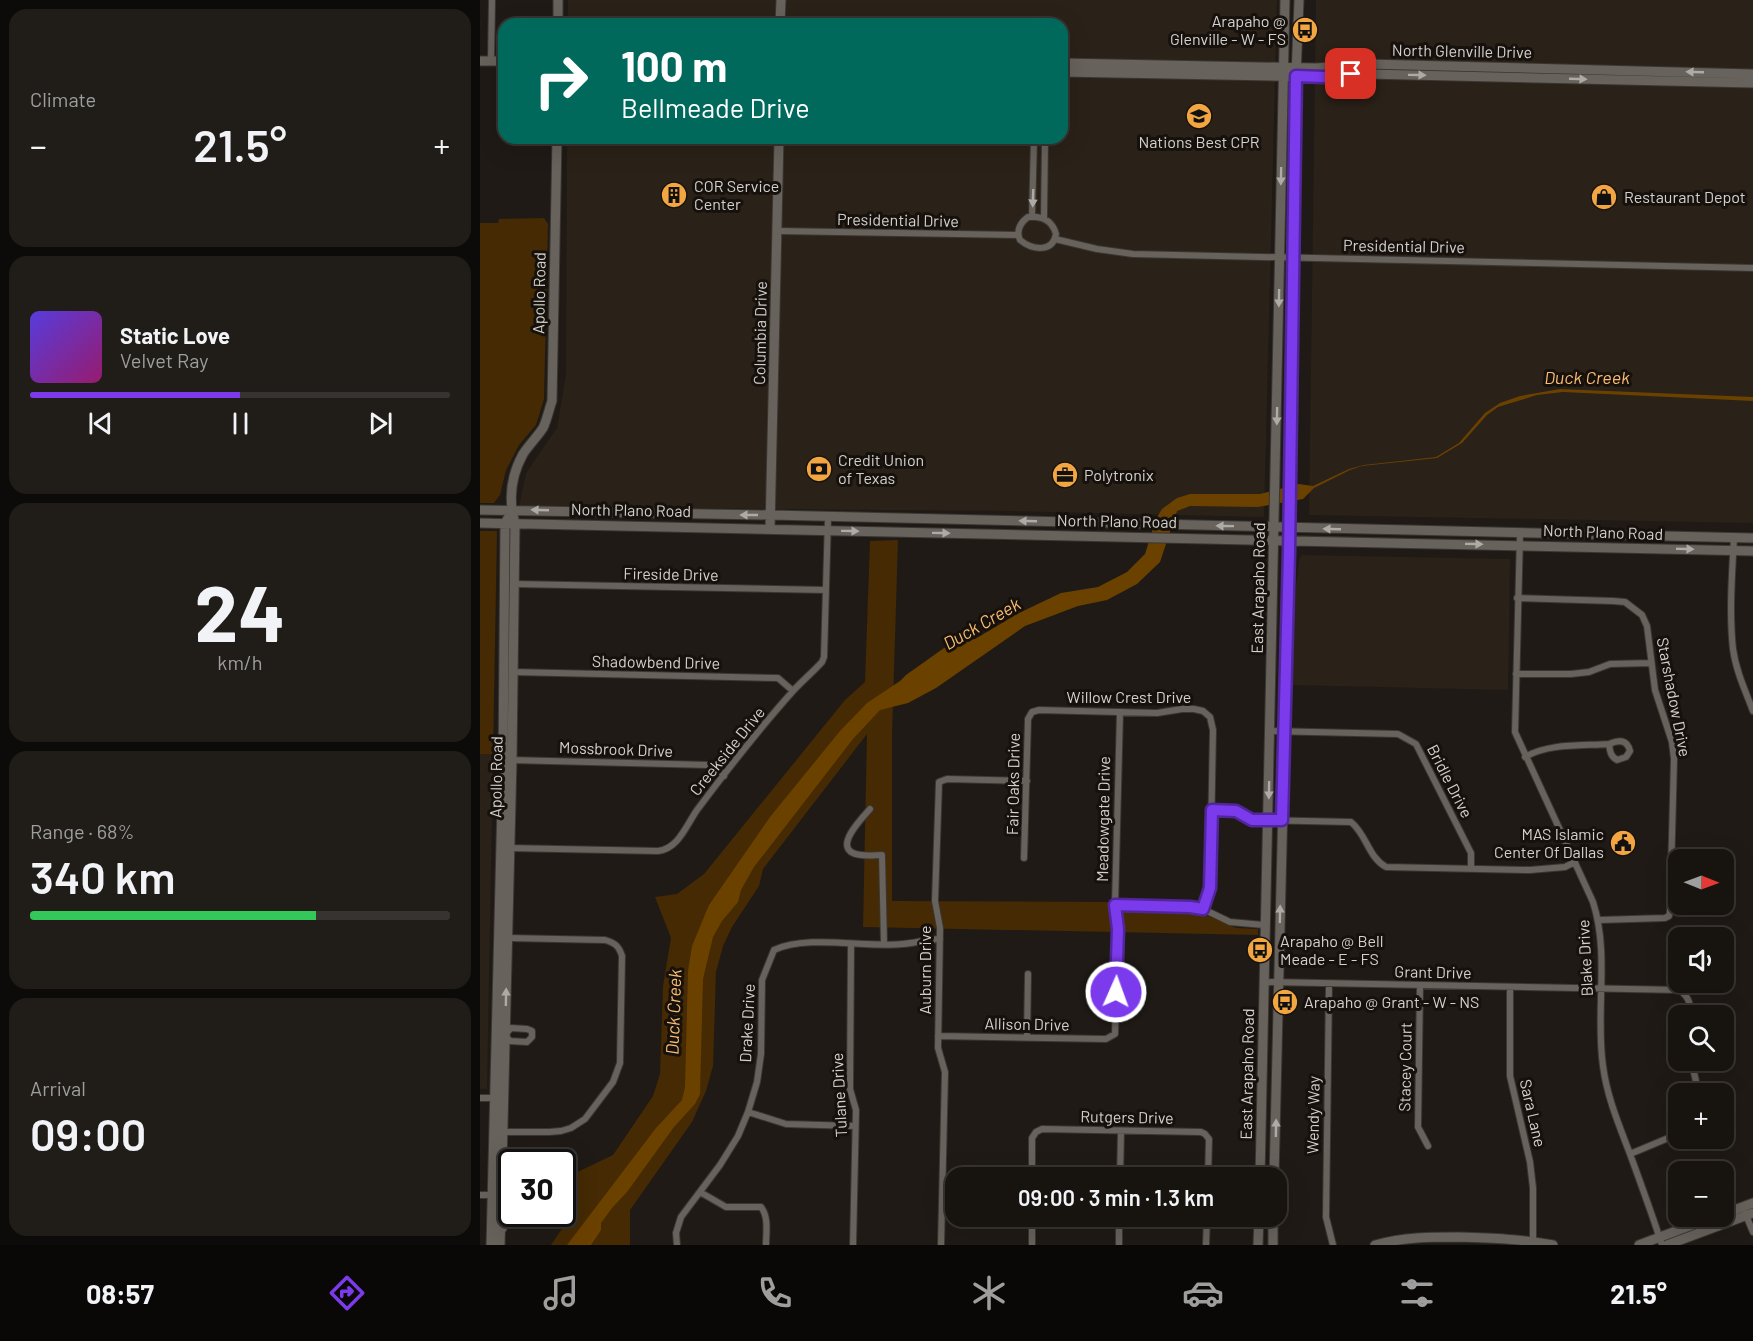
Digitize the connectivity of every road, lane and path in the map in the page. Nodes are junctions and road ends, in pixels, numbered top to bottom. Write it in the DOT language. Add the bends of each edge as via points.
graph roads {
  1 [pos="492,0"];
  2 [pos="558,0"];
  3 [pos="781,0"];
  4 [pos="1285,0"];
  5 [pos="1299,0"];
  6 [pos="558,18"];
  7 [pos="780,18"];
  8 [pos="480,61"];
  9 [pos="491,61"];
  10 [pos="498,61"];
  11 [pos="1068,63"];
  12 [pos="1157,69"];
  13 [pos="1601,69"];
  14 [pos="1283,71"];
  15 [pos="1068,72"];
  16 [pos="1297,72"];
  17 [pos="1525,73"];
  18 [pos="1753,74"];
  19 [pos="1724,78"];
  20 [pos="1601,80"];
  21 [pos="1753,83"];
  22 [pos="1282,133"];
  23 [pos="556,144"];
  24 [pos="779,144"];
  25 [pos="1034,144"];
  26 [pos="1045,144"];
  27 [pos="1295,165"];
  28 [pos="1033,173"];
  29 [pos="1044,173"];
  30 [pos="1032,217"];
  31 [pos="1044,218"];
  32 [pos="778,231"];
  33 [pos="1018,235"];
  34 [pos="1055,239"];
  35 [pos="1280,258"];
  36 [pos="1294,258"];
  37 [pos="1753,268"];
  38 [pos="480,510"];
  39 [pos="511,510"];
  40 [pos="628,513"];
  41 [pos="771,515"];
  42 [pos="828,518"];
  43 [pos="902,519"];
  44 [pos="480,523"];
  45 [pos="510,523"];
  46 [pos="628,525"];
  47 [pos="1275,527"];
  48 [pos="1289,527"];
  49 [pos="770,529"];
  50 [pos="828,531"];
  51 [pos="902,532"];
  52 [pos="1520,534"];
  53 [pos="1638,536"];
  54 [pos="1734,538"];
  55 [pos="1753,538"];
  56 [pos="1275,541"];
  57 [pos="1289,542"];
  58 [pos="1519,544"];
  59 [pos="1638,547"];
  60 [pos="1733,550"];
  61 [pos="1753,551"];
  62 [pos="514,584"];
  63 [pos="826,591"];
  64 [pos="1517,598"];
  65 [pos="1650,663"];
  66 [pos="513,672"];
  67 [pos="1516,674"];
  68 [pos="794,691"];
  69 [pos="1753,711"];
  70 [pos="1032,712"];
  71 [pos="1120,712"];
  72 [pos="1270,731"];
  73 [pos="1284,732"];
  74 [pos="1609,744"];
  75 [pos="1525,757"];
  76 [pos="507,761"];
  77 [pos="724,776"];
  78 [pos="1027,781"];
  79 [pos="870,809"];
  80 [pos="1212,810"];
  81 [pos="1268,820"];
  82 [pos="1282,820"];
  83 [pos="509,848"];
  84 [pos="1024,858"];
  85 [pos="1575,862"];
  86 [pos="1471,868"];
  87 [pos="1281,878"];
  88 [pos="1266,891"];
  89 [pos="1115,905"];
  90 [pos="1203,909"];
  91 [pos="1599,920"];
  92 [pos="1264,925"];
  93 [pos="502,938"];
  94 [pos="940,939"];
  95 [pos="851,944"];
  96 [pos="884,944"];
  97 [pos="1028,974"];
  98 [pos="1264,982"];
  99 [pos="1279,982"];
  100 [pos="1329,984"];
  101 [pos="1420,985"];
  102 [pos="1510,987"];
  103 [pos="1600,988"];
  104 [pos="1691,1005"];
  105 [pos="1115,1034"];
  106 [pos="938,1036"];
  107 [pos="1027,1037"];
  108 [pos="480,1098"];
  109 [pos="498,1098"];
  110 [pos="748,1112"];
  111 [pos="855,1126"];
  112 [pos="1121,1131"];
  113 [pos="502,1132"];
  114 [pos="1668,1138"];
  115 [pos="1428,1146"];
  116 [pos="501,1149"];
  117 [pos="1630,1154"];
  118 [pos="1032,1167"];
  119 [pos="1120,1167"];
  120 [pos="1208,1167"];
  121 [pos="1260,1167"];
  122 [pos="1274,1167"];
  123 [pos="498,1178"];
  124 [pos="700,1192"];
  125 [pos="480,1195"];
  126 [pos="496,1195"];
  127 [pos="1753,1203"];
  128 [pos="1747,1211"];
  129 [pos="505,1227"];
  130 [pos="1032,1227"];
  131 [pos="1119,1227"];
  132 [pos="1207,1227"];
  133 [pos="1259,1227"];
  134 [pos="1274,1227"];
  135 [pos="1694,1227"];
  136 [pos="1753,1232"];
  137 [pos="500,1234"];
  138 [pos="1533,1243"];
  139 [pos="1663,1243"];
  140 [pos="491,1245"];
  141 [pos="500,1245"];
  142 [pos="677,1245"];
  143 [pos="766,1245"];
  144 [pos="853,1245"];
  145 [pos="941,1245"];
  146 [pos="1032,1245"];
  147 [pos="1119,1245"];
  148 [pos="1206,1245"];
  149 [pos="1258,1245"];
  150 [pos="1273,1245"];
  151 [pos="1333,1245"];
  152 [pos="1375,1245"];
  153 [pos="1553,1245"];
  154 [pos="1640,1245"];
  1 -- 9 [label="street"];
  2 -- 6 [label="main road"];
  3 -- 7 [label="main road"];
  4 -- 14 [label="main road, East Arapaho Road"];
  5 -- 16 [label="main road, East Arapaho Road"];
  8 -- 9 [label="main road"];
  9 -- 10 [label="main road"];
  11 -- 12 [label="main road, North Glenville Drive"];
  12 -- 14 [label="main road, North Glenville Drive"];
  12 -- 15 [label="main road, North Glenville Drive"];
  13 -- 17 [label="main road, North Glenville Drive"];
  19 -- 13 [label="main road, North Glenville Drive, one-way"];
  13 -- 20 [label="main road"];
  14 -- 16 [label="main road, North Glenville Drive"];
  14 -- 22 [label="main road, East Arapaho Road"];
  16 -- 17 [label="main road, North Glenville Drive" via="1379,69"];
  16 -- 27 [label="main road, East Arapaho Road"];
  17 -- 20 [label="main road, North Glenville Drive, one-way"];
  18 -- 19 [label="main road, North Glenville Drive"];
  19 -- 20 [label="main road, North Glenville Drive"];
  19 -- 21 [label="main road, North Glenville Drive"];
  22 -- 27 [label="main road"];
  22 -- 35 [label="main road, East Arapaho Road, one-way"];
  23 -- 39 [label="main road, Apollo Road" via="552,401 544,427 523,454 514,474"];
  24 -- 32 [label="main road, Columbia Drive"];
  25 -- 28 [label="street"];
  26 -- 29 [label="street"];
  27 -- 36 [label="main road, East Arapaho Road"];
  28 -- 29 [label="street"];
  28 -- 30 [label="street, one-way"];
  29 -- 31 [label="street"];
  30 -- 31 [label="street"];
  30 -- 33 [label="street" via="1023,220"];
  31 -- 34 [label="street" via="1054,229"];
  32 -- 33 [label="street, Presidential Drive"];
  32 -- 41 [label="main road, Columbia Drive"];
  33 -- 34 [label="street, Presidential Drive" via="1023,243 1038,248 1049,247"];
  34 -- 35 [label="street, Presidential Drive" via="1133,254"];
  35 -- 36 [label="street, Presidential Drive"];
  35 -- 47 [label="main road, East Arapaho Road, one-way"];
  36 -- 37 [label="street, Presidential Drive"];
  36 -- 48 [label="main road, East Arapaho Road"];
  38 -- 39 [label="main road, North Plano Road"];
  40 -- 39 [label="main road, North Plano Road, one-way"];
  39 -- 45 [label="main road, Apollo Road"];
  41 -- 40 [label="main road, North Plano Road, one-way"];
  40 -- 46 [label="main road"];
  41 -- 42 [label="main road, North Plano Road"];
  41 -- 49 [label="main road, Columbia Drive"];
  42 -- 43 [label="main road, North Plano Road"];
  42 -- 50 [label="street, Creekside Drive"];
  47 -- 43 [label="main road, North Plano Road, one-way"];
  43 -- 51 [label="main road"];
  44 -- 45 [label="main road, North Plano Road"];
  45 -- 46 [label="main road, North Plano Road"];
  45 -- 62 [label="main road, Apollo Road"];
  45 -- 76 [label="main road, Apollo Road"];
  46 -- 49 [label="main road, North Plano Road"];
  47 -- 48 [label="main road, North Plano Road"];
  47 -- 56 [label="main road, East Arapaho Road"];
  52 -- 48 [label="main road, North Plano Road, one-way"];
  48 -- 57 [label="main road, East Arapaho Road"];
  49 -- 50 [label="main road, North Plano Road"];
  50 -- 51 [label="main road, North Plano Road, one-way"];
  50 -- 63 [label="street, Creekside Drive"];
  51 -- 56 [label="main road, North Plano Road, one-way"];
  52 -- 53 [label="main road, North Plano Road"];
  52 -- 58 [label="street, Blake Drive"];
  53 -- 54 [label="main road, North Plano Road"];
  53 -- 59 [label="main road"];
  54 -- 55 [label="main road, North Plano Road"];
  54 -- 60 [label="street"];
  56 -- 57 [label="main road, North Plano Road"];
  56 -- 72 [label="main road, East Arapaho Road"];
  57 -- 58 [label="main road, North Plano Road, one-way"];
  57 -- 73 [label="main road, East Arapaho Road"];
  58 -- 59 [label="main road, North Plano Road"];
  58 -- 64 [label="street, Blake Drive"];
  59 -- 60 [label="main road, North Plano Road, one-way"];
  60 -- 61 [label="main road, North Plano Road"];
  60 -- 69 [label="street" via="1734,650"];
  62 -- 63 [label="street, Fireside Drive"];
  62 -- 66 [label="main road, Apollo Road"];
  63 -- 68 [label="street, Creekside Drive" via="824,657"];
  64 -- 65 [label="street, Starshadow Drive" via="1625,602 1645,622"];
  64 -- 67 [label="street, Blake Drive"];
  65 -- 67 [label="street" via="1610,664 1571,674"];
  65 -- 91 [label="street, Starshadow Drive" via="1674,759 1670,912 1665,918"];
  66 -- 68 [label="street, Shadowbend Drive" via="778,678"];
  66 -- 76 [label="main road, Apollo Road"];
  67 -- 75 [label="street, Blake Drive" via="1515,732"];
  68 -- 77 [label="street, Creekside Drive"];
  70 -- 71 [label="street, Willow Crest Drive"];
  70 -- 78 [label="street, Fair Oaks Drive" via="1028,719"];
  71 -- 80 [label="street, Willow Crest Drive" via="1194,709 1210,717"];
  71 -- 89 [label="street, Meadowgate Drive"];
  72 -- 73 [label="street, Bridle Drive"];
  72 -- 81 [label="main road, East Arapaho Road, one-way"];
  73 -- 82 [label="main road, East Arapaho Road"];
  73 -- 86 [label="street, Bridle Drive" via="1398,734 1416,744 1471,853"];
  74 -- 75 [label="street" via="1550,748"];
  75 -- 85 [label="street, Blake Drive"];
  76 -- 77 [label="street, Mossbrook Drive" via="709,765"];
  76 -- 83 [label="main road, Apollo Road"];
  76 -- 93 [label="main road, Apollo Road"];
  77 -- 83 [label="street, Creekside Drive" via="668,850"];
  78 -- 84 [label="street, Fair Oaks Drive"];
  78 -- 94 [label="street, Auburn Drive" via="939,782 935,901"];
  79 -- 96 [label="street" via="848,836 847,845 853,854 882,855"];
  80 -- 81 [label="street" via="1236,811 1252,820"];
  80 -- 90 [label="street, Willow Crest Drive" via="1210,888"];
  81 -- 82 [label="street"];
  81 -- 88 [label="main road, East Arapaho Road"];
  82 -- 86 [label="street" via="1351,822 1377,862 1386,867"];
  82 -- 87 [label="main road, East Arapaho Road"];
  83 -- 93 [label="main road, Apollo Road"];
  85 -- 86 [label="street" via="1554,869"];
  85 -- 91 [label="street, Blake Drive"];
  87 -- 88 [label="main road"];
  99 -- 87 [label="main road, East Arapaho Road, one-way"];
  88 -- 92 [label="main road, East Arapaho Road"];
  89 -- 90 [label="street"];
  89 -- 105 [label="street, Meadowgate Drive"];
  90 -- 92 [label="street" via="1230,922"];
  91 -- 103 [label="street, Blake Drive"];
  92 -- 98 [label="main road, East Arapaho Road"];
  93 -- 109 [label="main road, Apollo Road"];
  93 -- 113 [label="street" via="605,940 615,943 622,956 620,1047 613,1082 585,1119 561,1131"];
  94 -- 96 [label="street, Drake Drive"];
  94 -- 106 [label="street, Auburn Drive"];
  95 -- 96 [label="street, Drake Drive"];
  95 -- 110 [label="street, Drake Drive" via="793,943 774,950 762,980 761,1054"];
  95 -- 111 [label="street, Tulane Drive" via="850,1089 856,1110"];
  97 -- 107 [label="street"];
  98 -- 99 [label="street, Grant Drive"];
  98 -- 121 [label="main road, East Arapaho Road"];
  99 -- 100 [label="street, Grant Drive"];
  122 -- 99 [label="main road, East Arapaho Road, one-way"];
  100 -- 101 [label="street, Grant Drive"];
  100 -- 151 [label="street, Wendy Way" via="1326,1217"];
  101 -- 102 [label="street, Grant Drive"];
  101 -- 115 [label="street, Stacey Court" via="1418,1127"];
  102 -- 103 [label="street, Grant Drive"];
  102 -- 138 [label="street, Sara Lane" via="1510,1076 1530,1162"];
  103 -- 104 [label="street, Grant Drive" via="1680,990"];
  103 -- 117 [label="street, Blake Drive" via="1603,1069 1614,1114"];
  105 -- 107 [label="street, Allison Drive" via="1106,1039"];
  106 -- 107 [label="street, Allison Drive"];
  106 -- 145 [label="street, Auburn Drive" via="945,1080"];
  108 -- 109 [label="street"];
  109 -- 113 [label="main road, Apollo Road"];
  109 -- 126 [label="main road, Apollo Road"];
  110 -- 111 [label="street" via="786,1124"];
  110 -- 124 [label="street, Drake Drive" via="738,1136"];
  111 -- 144 [label="street, Tulane Drive"];
  112 -- 118 [label="street, Rutgers Drive" via="1042,1129 1032,1138"];
  112 -- 119 [label="street"];
  112 -- 120 [label="street, Rutgers Drive" via="1201,1132 1209,1139"];
  113 -- 116 [label="main road, Apollo Road"];
  114 -- 117 [label="street"];
  117 -- 139 [label="street, Blake Drive"];
  123 -- 126 [label="main road, Apollo Road"];
  124 -- 142 [label="street, Drake Drive" via="678,1224"];
  124 -- 143 [label="street" via="726,1207 763,1209"];
  125 -- 126 [label="street"];
  126 -- 137 [label="main road, Apollo Road"];
  126 -- 140 [label="main road, Apollo Road"];
  127 -- 128 [label="main road"];
  128 -- 136 [label="street"];
  128 -- 139 [label="main road"];
  129 -- 137 [label="street"];
  130 -- 146 [label="street"];
  131 -- 147 [label="street"];
  132 -- 148 [label="street"];
  133 -- 149 [label="main road"];
  134 -- 150 [label="main road"];
  135 -- 139 [label="main road"];
  137 -- 141 [label="main road, Apollo Road"];
  138 -- 152 [label="main road" via="1423,1236"];
  138 -- 153 [label="main road"];
  139 -- 154 [label="main road"];
}
